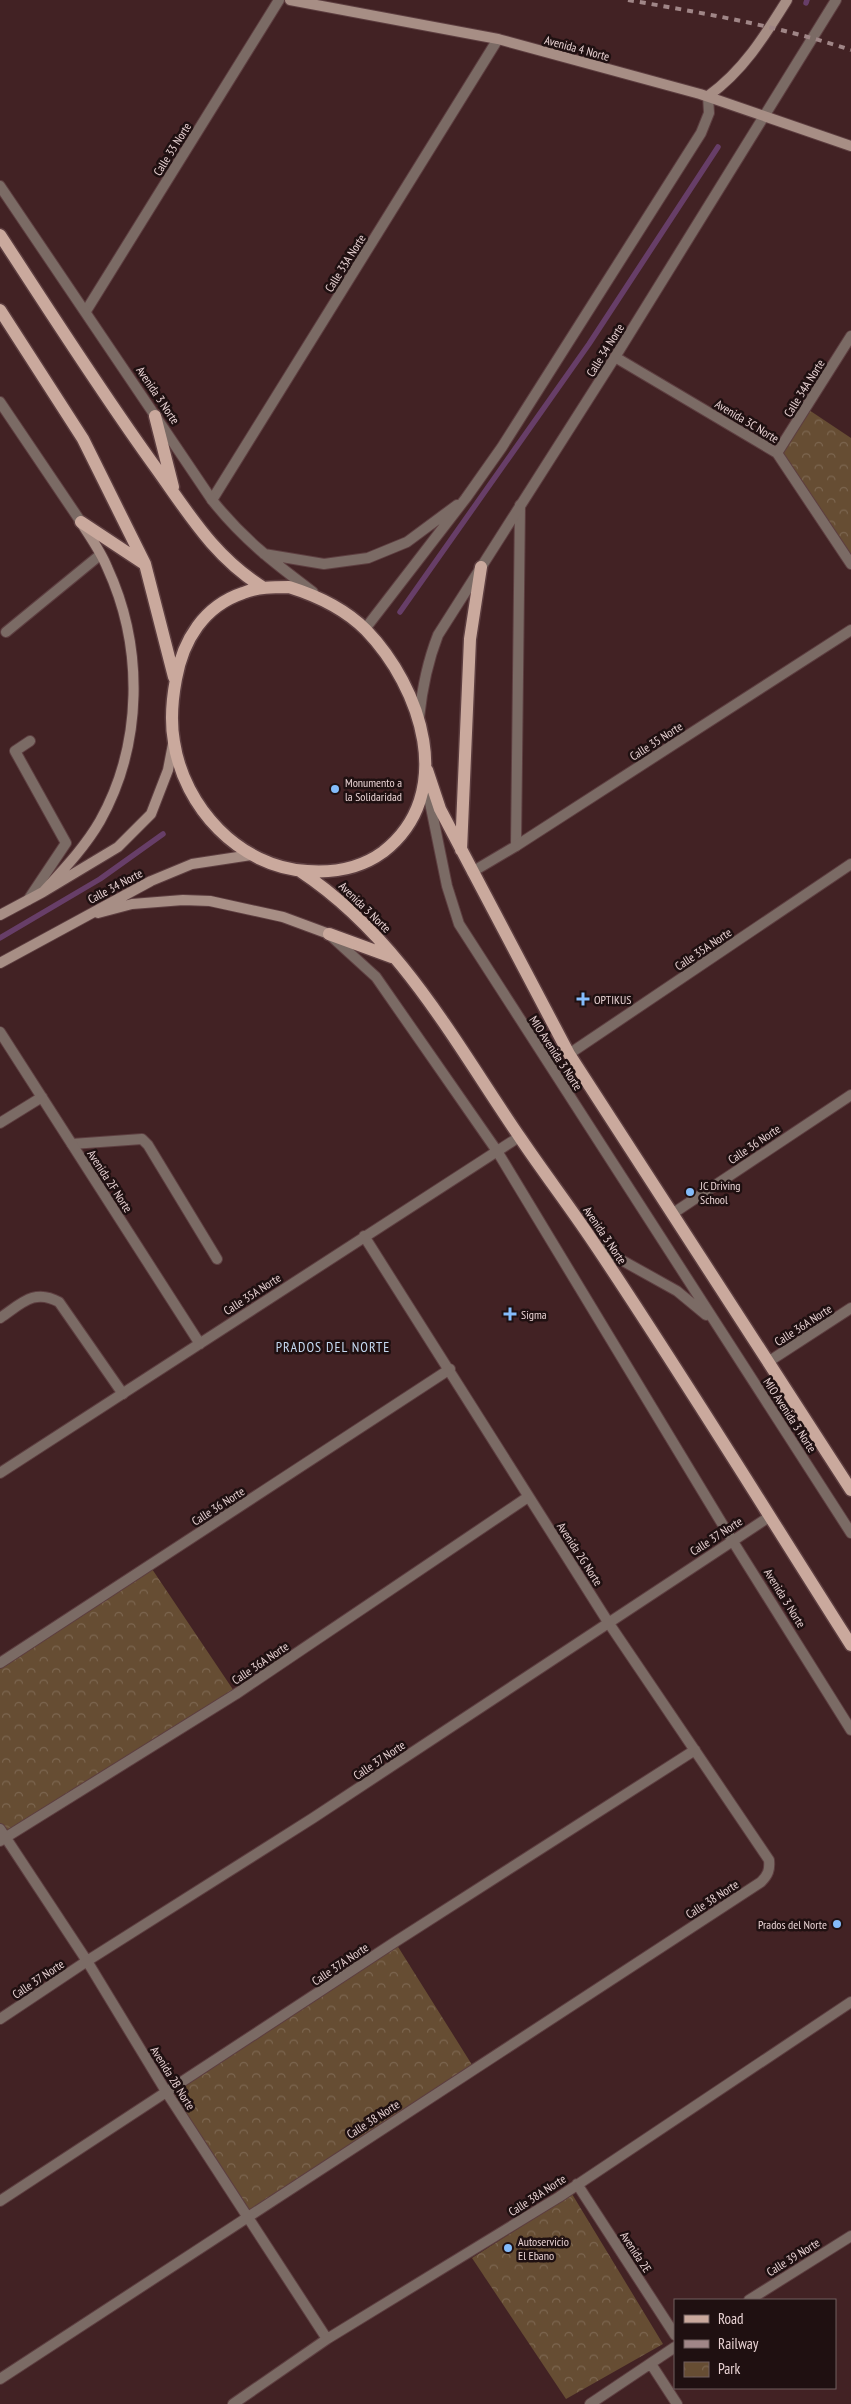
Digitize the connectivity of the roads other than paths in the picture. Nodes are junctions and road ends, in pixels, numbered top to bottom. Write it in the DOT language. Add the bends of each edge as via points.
graph roads {
  1 [pos="279,0"];
  2 [pos="290,0"];
  3 [pos="787,0"];
  4 [pos="836,0"];
  5 [pos="498,39"];
  6 [pos="708,96"];
  7 [pos="764,116"];
  8 [pos="851,146"];
  9 [pos="0,186"];
  10 [pos="0,235"];
  11 [pos="0,310"];
  12 [pos="86,311"];
  13 [pos="851,336"];
  14 [pos="615,357"];
  15 [pos="1,406"];
  16 [pos="155,416"];
  17 [pos="777,453"];
  18 [pos="175,494"];
  19 [pos="466,498"];
  20 [pos="212,500"];
  21 [pos="520,505"];
  22 [pos="81,522"];
  23 [pos="261,554"];
  24 [pos="100,555"];
  25 [pos="145,564"];
  26 [pos="851,564"];
  27 [pos="482,568"];
  28 [pos="264,588"];
  29 [pos="318,596"];
  30 [pos="365,630"];
  31 [pos="851,630"];
  32 [pos="6,632"];
  33 [pos="175,682"];
  34 [pos="419,722"];
  35 [pos="30,741"];
  36 [pos="174,742"];
  37 [pos="426,764"];
  38 [pos="425,778"];
  39 [pos="516,846"];
  40 [pos="461,850"];
  41 [pos="251,855"];
  42 [pos="851,864"];
  43 [pos="300,871"];
  44 [pos="472,872"];
  45 [pos="43,892"];
  46 [pos="28,900"];
  47 [pos="0,915"];
  48 [pos="83,917"];
  49 [pos="329,934"];
  50 [pos="397,959"];
  51 [pos="0,963"];
  52 [pos="0,1032"];
  53 [pos="569,1054"];
  54 [pos="851,1095"];
  55 [pos="42,1097"];
  56 [pos="0,1123"];
  57 [pos="519,1137"];
  58 [pos="72,1144"];
  59 [pos="498,1151"];
  60 [pos="672,1214"];
  61 [pos="364,1236"];
  62 [pos="597,1247"];
  63 [pos="217,1259"];
  64 [pos="851,1308"];
  65 [pos="0,1318"];
  66 [pos="714,1321"];
  67 [pos="200,1344"];
  68 [pos="768,1362"];
  69 [pos="450,1369"];
  70 [pos="123,1394"];
  71 [pos="0,1473"];
  72 [pos="851,1490"];
  73 [pos="528,1497"];
  74 [pos="769,1516"];
  75 [pos="844,1522"];
  76 [pos="851,1533"];
  77 [pos="732,1540"];
  78 [pos="851,1542"];
  79 [pos="608,1622"];
  80 [pos="851,1645"];
  81 [pos="0,1663"];
  82 [pos="851,1730"];
  83 [pos="695,1750"];
  84 [pos="2,1836"];
  85 [pos="760,1882"];
  86 [pos="87,1961"];
  87 [pos="851,2002"];
  88 [pos="0,2019"];
  89 [pos="167,2093"];
  90 [pos="577,2184"];
  91 [pos="0,2201"];
  92 [pos="248,2216"];
  93 [pos="851,2236"];
  94 [pos="751,2299"];
  95 [pos="674,2333"];
  96 [pos="326,2339"];
  97 [pos="674,2348"];
  98 [pos="651,2364"];
  99 [pos="0,2379"];
  100 [pos="233,2404"];
  101 [pos="590,2404"];
  102 [pos="677,2404"];
  1 -- 12 [label="street, Calle 33 Norte"];
  2 -- 5 [label="main road, Avenida 4 Norte"];
  3 -- 6 [label="main road" via="740,69"];
  4 -- 7 [label="street, Calle 34 Norte"];
  5 -- 6 [label="main road, Avenida 4 Norte"];
  5 -- 20 [label="street, Calle 33A Norte"];
  6 -- 7 [label="main road, Avenida 4 Norte"];
  6 -- 19 [label="street" via="709,113 702,133 502,447"];
  7 -- 8 [label="main road, Avenida 4 Norte"];
  7 -- 14 [label="street, Calle 34 Norte"];
  9 -- 12 [label="street, Avenida 3 Norte"];
  10 -- 18 [label="main road" via="116,413"];
  11 -- 25 [label="main road" via="83,439"];
  12 -- 16 [label="street, Avenida 3 Norte"];
  13 -- 17 [label="street, Calle 34A Norte"];
  14 -- 17 [label="street, Avenida 3C Norte"];
  14 -- 21 [label="street, Calle 34 Norte"];
  15 -- 22 [label="street"];
  16 -- 18 [label="main road"];
  16 -- 20 [label="street, Avenida 3 Norte"];
  17 -- 26 [label="street, Avenida 3C Norte"];
  18 -- 28 [label="main road" via="212,546 242,574"];
  19 -- 23 [label="street" via="407,542 368,558 324,564"];
  19 -- 30 [label="street"];
  20 -- 23 [label="street, Avenida 3 Norte"];
  21 -- 27 [label="street, Calle 34 Norte"];
  21 -- 39 [label="street"];
  22 -- 24 [label="main road"];
  22 -- 25 [label="main road"];
  23 -- 29 [label="street, Avenida 3 Norte"];
  24 -- 32 [label="street"];
  24 -- 45 [label="main road" via="107,567 130,638 133,713 115,787 100,820 79,852"];
  25 -- 33 [label="main road"];
  27 -- 34 [label="street, Calle 34 Norte" via="438,635 423,687"];
  27 -- 40 [label="main road" via="470,639"];
  28 -- 29 [label="main road" via="289,587"];
  28 -- 33 [label="main road" via="242,593 204,617 188,640"];
  29 -- 30 [label="main road" via="342,610"];
  30 -- 34 [label="main road" via="392,662"];
  31 -- 39 [label="street, Calle 35 Norte"];
  33 -- 36 [label="main road" via="171,719"];
  34 -- 37 [label="main road"];
  35 -- 46 [label="street" via="15,751 66,843"];
  36 -- 41 [label="main road" via="180,767 194,798 211,822"];
  36 -- 45 [label="main road" via="168,770 151,814 118,847"];
  37 -- 38 [label="main road"];
  37 -- 40 [label="main road" via="440,809"];
  38 -- 43 [label="main road" via="422,794 406,829 382,852 352,868"];
  38 -- 66 [label="street, MIO Avenida 3 Norte" via="447,886 460,924"];
  39 -- 44 [label="street, Calle 35 Norte"];
  40 -- 44 [label="main road"];
  41 -- 43 [label="main road" via="277,867"];
  41 -- 48 [label="main road, Calle 34 Norte" via="192,864 151,880"];
  42 -- 53 [label="street, Calle 35A Norte"];
  43 -- 50 [label="main road, Avenida 3 Norte" via="348,908"];
  44 -- 53 [label="main road"];
  45 -- 46 [label="main road"];
  46 -- 47 [label="main road"];
  48 -- 49 [label="main road" via="132,904 210,900 283,917"];
  48 -- 51 [label="main road, Calle 34 Norte"];
  49 -- 50 [label="main road"];
  49 -- 59 [label="street, Avenida 3 Norte" via="376,976"];
  50 -- 57 [label="main road, Avenida 3 Norte" via="433,1005"];
  52 -- 55 [label="street, Avenida 2F Norte"];
  53 -- 60 [label="main road"];
  54 -- 60 [label="street, Calle 36 Norte"];
  55 -- 56 [label="street"];
  55 -- 58 [label="street, Avenida 2F Norte"];
  57 -- 59 [label="street, Calle 35A Norte"];
  57 -- 62 [label="main road, Avenida 3 Norte"];
  58 -- 63 [label="street" via="142,1139"];
  58 -- 67 [label="street, Avenida 2F Norte"];
  59 -- 61 [label="street, Calle 35A Norte"];
  59 -- 77 [label="street, Avenida 3 Norte"];
  60 -- 68 [label="main road"];
  61 -- 67 [label="street, Calle 35A Norte"];
  61 -- 69 [label="street, Avenida 2G Norte"];
  62 -- 66 [label="street, MIO Avenida 3 Norte" via="677,1291"];
  62 -- 74 [label="main road, Avenida 3 Norte"];
  64 -- 68 [label="street, Calle 36A Norte"];
  65 -- 70 [label="street" via="34,1296 46,1295 59,1302"];
  66 -- 75 [label="street, MIO Avenida 3 Norte"];
  67 -- 70 [label="street, Calle 35A Norte"];
  68 -- 72 [label="main road"];
  69 -- 73 [label="street, Avenida 2G Norte"];
  69 -- 81 [label="street, Calle 36 Norte"];
  70 -- 71 [label="street, Calle 35A Norte"];
  73 -- 79 [label="street, Avenida 2G Norte"];
  73 -- 84 [label="street, Calle 36A Norte" via="236,1694"];
  74 -- 77 [label="street, Calle 37 Norte"];
  74 -- 80 [label="main road, Avenida 3 Norte"];
  75 -- 76 [label="street, MIO Avenida 3 Norte"];
  75 -- 78 [label="street, MIO Avenida 3 Norte"];
  77 -- 79 [label="street, Calle 37 Norte"];
  77 -- 82 [label="street, Avenida 3 Norte"];
  79 -- 83 [label="street, Avenida 2G Norte"];
  79 -- 86 [label="street, Calle 37 Norte" via="314,1818"];
  83 -- 85 [label="street, Avenida 2G Norte" via="768,1860 767,1877"];
  83 -- 89 [label="street, Calle 37A Norte"];
  84 -- 86 [label="street, Avenida 2B Norte"];
  85 -- 92 [label="street, Calle 38 Norte"];
  86 -- 88 [label="street, Calle 37 Norte"];
  86 -- 89 [label="street, Avenida 2B Norte"];
  87 -- 90 [label="street, Calle 38A Norte"];
  89 -- 91 [label="street, Calle 37A Norte"];
  89 -- 92 [label="street, Avenida 2B Norte"];
  90 -- 95 [label="street, Avenida 2E"];
  90 -- 96 [label="street, Calle 38A Norte"];
  92 -- 96 [label="street, Avenida 2B Norte"];
  92 -- 99 [label="street, Calle 38 Norte"];
  93 -- 94 [label="street, Calle 39 Norte"];
  96 -- 100 [label="street, Calle 38A Norte"];
  97 -- 98 [label="street"];
  98 -- 101 [label="street"];
  98 -- 102 [label="street"];
}
